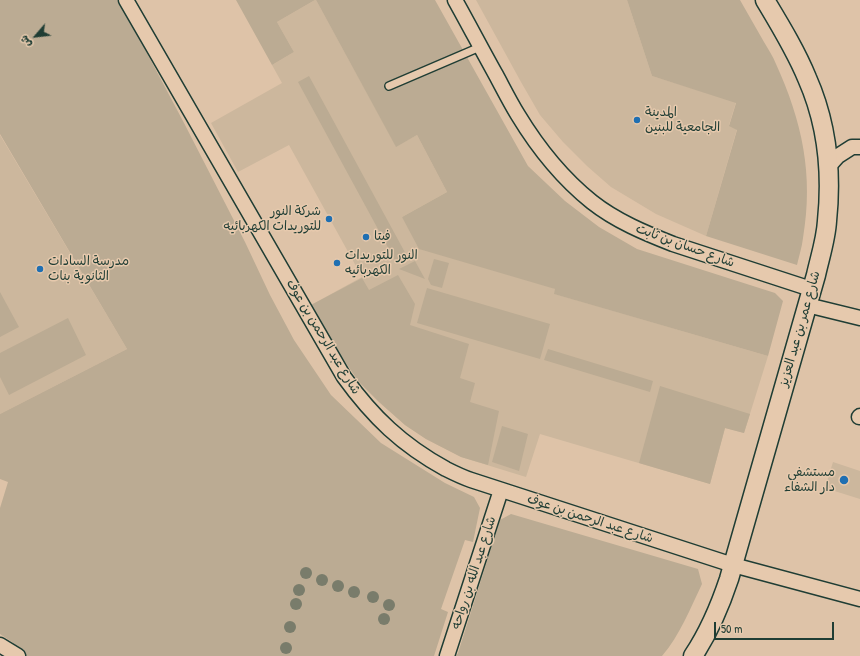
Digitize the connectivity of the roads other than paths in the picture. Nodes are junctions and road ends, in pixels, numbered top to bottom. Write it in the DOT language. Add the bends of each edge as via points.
graph roads {
  1 [pos="126,0"];
  2 [pos="455,0"];
  3 [pos="765,0"];
  4 [pos="480,47"];
  5 [pos="389,86"];
  6 [pos="860,147"];
  7 [pos="829,166"];
  8 [pos="809,297"];
  9 [pos="860,318"];
  10 [pos="501,490"];
  11 [pos="733,565"];
  12 [pos="860,598"];
  13 [pos="0,645"];
  14 [pos="18,656"];
  15 [pos="447,656"];
  16 [pos="693,656"];
  1 -- 10 [label="street, شارع عبد الرحمن بن عوف" via="334,360 356,393 383,424 424,456 447,470"];
  2 -- 4 [label="street, شارع حسان بن ثابت"];
  3 -- 7 [label="street, شارع عمر بن عبد العزيز" via="799,59 810,86 822,120"];
  4 -- 5 [label="lane"];
  4 -- 8 [label="street, شارع حسان بن ثابت" via="517,115 543,153 558,171 593,203 632,227"];
  6 -- 7 [label="street" via="852,147"];
  7 -- 8 [label="street, شارع عمر بن عبد العزيز" via="829,196 823,249"];
  8 -- 9 [label="street, شارع حسان بن ثابت"];
  8 -- 11 [label="street, شارع عمر بن عبد العزيز"];
  10 -- 11 [label="street, شارع عبد الرحمن بن عوف"];
  10 -- 15 [label="street, شارع عبد الله بن رواحه"];
  11 -- 12 [label="street, شارع عبد الرحمن بن عوف"];
  11 -- 16 [label="street, شارع عمر بن عبد العزيز" via="724,596"];
  13 -- 14 [label="street"];
}
